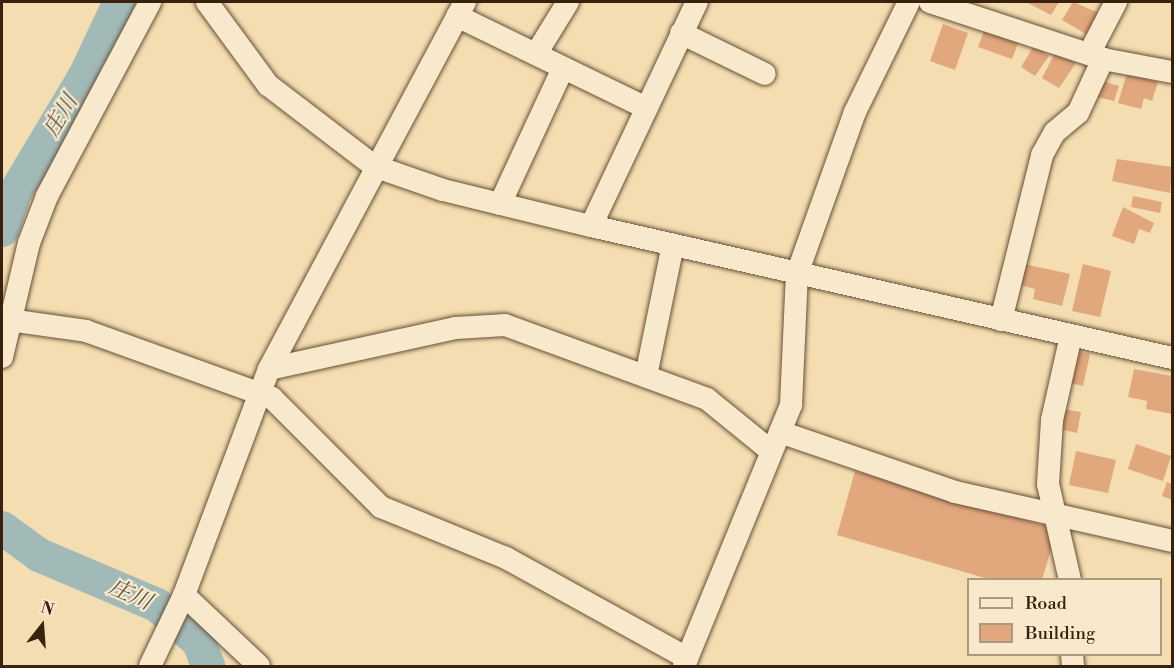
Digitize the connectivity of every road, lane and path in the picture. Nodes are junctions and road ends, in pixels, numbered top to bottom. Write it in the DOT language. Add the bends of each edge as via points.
graph roads {
  1 [pos="150,2"];
  2 [pos="207,2"];
  3 [pos="568,2"];
  4 [pos="697,2"];
  5 [pos="909,2"];
  6 [pos="930,2"];
  7 [pos="1116,2"];
  8 [pos="461,9"];
  9 [pos="681,33"];
  10 [pos="536,54"];
  11 [pos="1096,56"];
  12 [pos="563,68"];
  13 [pos="1173,72"];
  14 [pos="765,74"];
  15 [pos="644,107"];
  16 [pos="374,166"];
  17 [pos="500,204"];
  18 [pos="591,226"];
  19 [pos="673,245"];
  20 [pos="797,274"];
  21 [pos="5,319"];
  22 [pos="1001,320"];
  23 [pos="1071,336"];
  24 [pos="2,357"];
  25 [pos="1173,358"];
  26 [pos="268,369"];
  27 [pos="646,376"];
  28 [pos="258,392"];
  29 [pos="776,441"];
  30 [pos="1056,515"];
  31 [pos="1173,541"];
  32 [pos="1070,578"];
  33 [pos="184,595"];
  34 [pos="686,662"];
  35 [pos="150,666"];
  36 [pos="259,666"];
  1 -- 21 [label="street" via="47,196"];
  2 -- 16 [label="street" via="268,85"];
  3 -- 10 [label="street"];
  4 -- 9 [label="street"];
  5 -- 20 [label="street" via="855,112"];
  6 -- 11 [label="street"];
  7 -- 11 [label="street"];
  8 -- 10 [label="street"];
  8 -- 16 [label="street"];
  9 -- 14 [label="street"];
  9 -- 15 [label="street"];
  10 -- 12 [label="street"];
  11 -- 13 [label="street"];
  11 -- 22 [label="street" via="1078,113 1055,132 1042,155"];
  12 -- 15 [label="street"];
  12 -- 17 [label="street"];
  15 -- 18 [label="street"];
  16 -- 17 [label="street"];
  16 -- 26 [label="street"];
  17 -- 18 [label="street"];
  18 -- 19 [label="street"];
  19 -- 20 [label="street"];
  19 -- 27 [label="street"];
  20 -- 22 [label="street"];
  20 -- 29 [label="street" via="794,386"];
  21 -- 24 [label="street"];
  21 -- 28 [label="street" via="86,331"];
  22 -- 23 [label="street"];
  23 -- 25 [label="street"];
  23 -- 30 [label="street" via="1049,448 1048,484"];
  26 -- 27 [label="street" via="490,324 543,337"];
  26 -- 28 [label="street"];
  27 -- 29 [label="street" via="717,405"];
  28 -- 33 [label="street"];
  28 -- 34 [label="street" via="287,409 381,507 506,558"];
  29 -- 30 [label="street" via="888,474"];
  29 -- 34 [label="street"];
  30 -- 31 [label="street"];
  30 -- 32 [label="street"];
  33 -- 35 [label="street"];
  33 -- 36 [label="street"];
}
